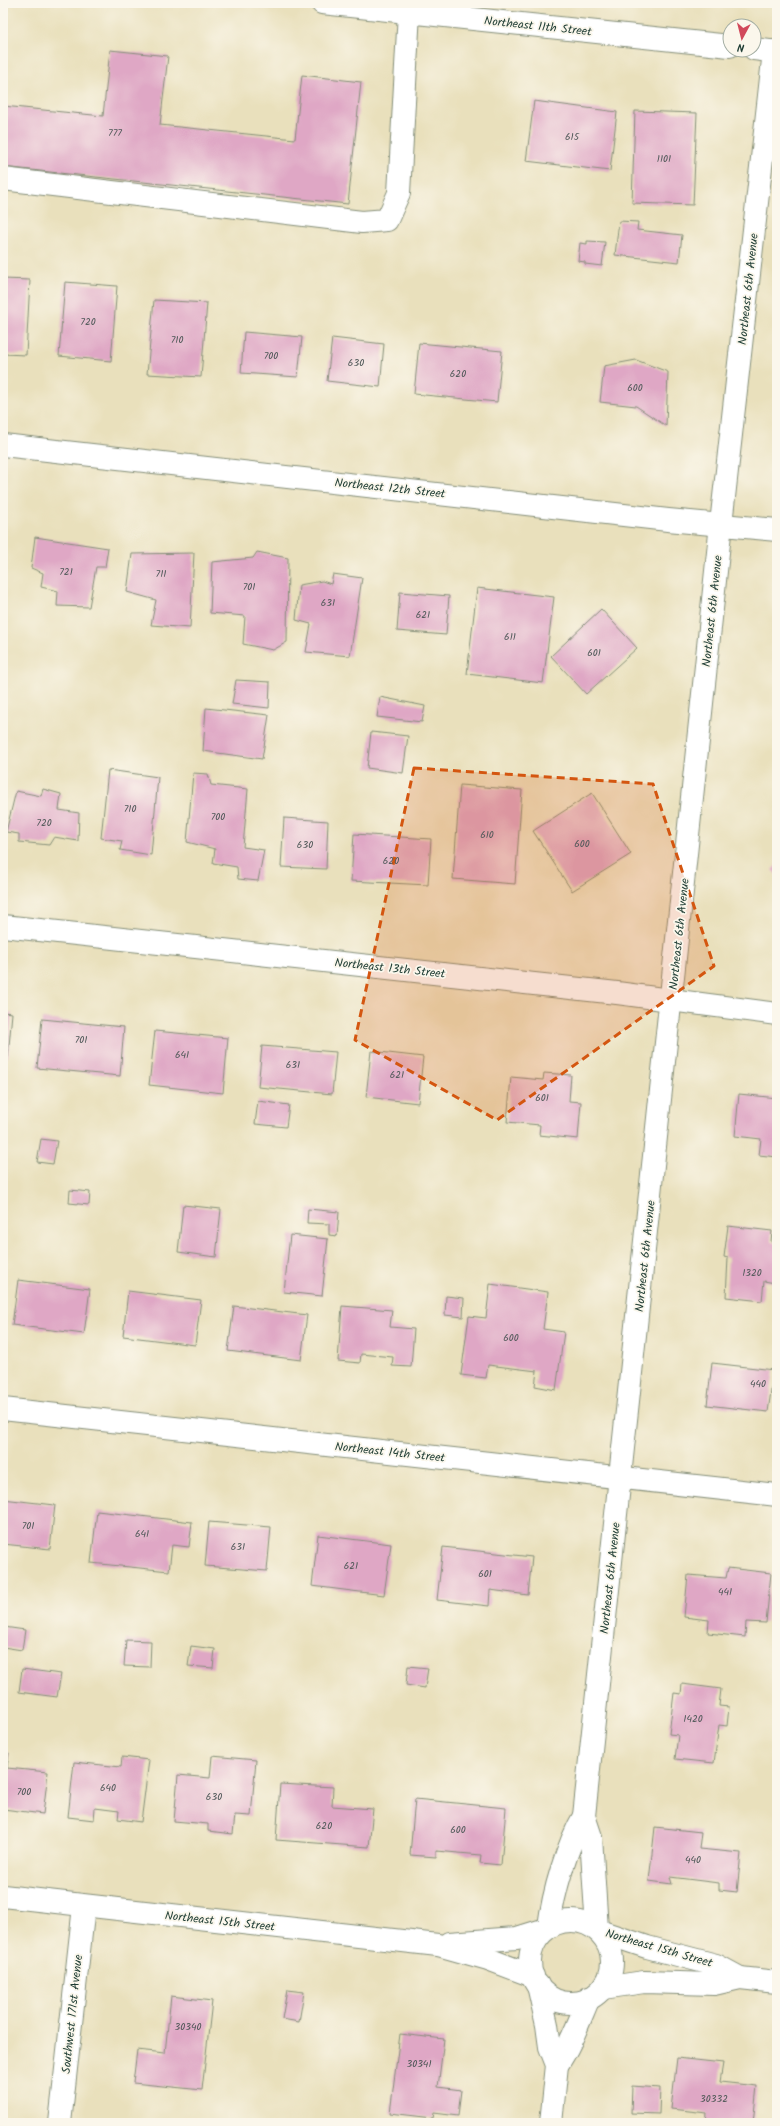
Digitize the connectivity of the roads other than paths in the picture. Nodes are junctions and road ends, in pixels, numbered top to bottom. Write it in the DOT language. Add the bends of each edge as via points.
graph roads {
  1 [pos="322,3"];
  2 [pos="409,12"];
  3 [pos="722,45"];
  4 [pos="768,51"];
  5 [pos="3,179"];
  6 [pos="3,445"];
  7 [pos="721,524"];
  8 [pos="777,530"];
  9 [pos="3,926"];
  10 [pos="672,1001"];
  11 [pos="777,1014"];
  12 [pos="3,1409"];
  13 [pos="621,1478"];
  14 [pos="777,1496"];
  15 [pos="584,1816"];
  16 [pos="3,1896"];
  17 [pos="84,1906"];
  18 [pos="548,1928"];
  19 [pos="598,1930"];
  20 [pos="438,1945"];
  21 [pos="740,1978"];
  22 [pos="535,1980"];
  23 [pos="777,1982"];
  24 [pos="596,1993"];
  25 [pos="557,2065"];
  26 [pos="60,2123"];
  27 [pos="551,2123"];
  1 -- 2 [label="street, Northeast 11th Street"];
  2 -- 3 [label="street, Northeast 11th Street"];
  2 -- 5 [label="street" via="399,193 387,220 362,222"];
  4 -- 7 [label="street, Northeast 6th Avenue"];
  6 -- 7 [label="street, Northeast 12th Street"];
  7 -- 8 [label="street, Northeast 12th Street"];
  7 -- 10 [label="street, Northeast 6th Avenue"];
  9 -- 10 [label="street, Northeast 13th Street"];
  10 -- 11 [label="street, Northeast 13th Street"];
  10 -- 13 [label="street, Northeast 6th Avenue"];
  12 -- 13 [label="street, Northeast 14th Street"];
  13 -- 14 [label="street, Northeast 14th Street"];
  13 -- 15 [label="street, Northeast 6th Avenue"];
  15 -- 18 [label="street, Northeast 6th Avenue" via="572,1836 552,1900"];
  15 -- 19 [label="street, Northeast 6th Avenue" via="591,1837"];
  16 -- 17 [label="street, Northeast 15th Street"];
  17 -- 20 [label="street, Northeast 15th Street"];
  17 -- 26 [label="street, Southwest 171st Avenue"];
  18 -- 19 [label="street" via="563,1921 576,1920"];
  18 -- 20 [label="street, Northeast 15th Street" via="517,1938 470,1940"];
  18 -- 22 [label="street" via="534,1943 530,1955 530,1968"];
  19 -- 21 [label="street, Northeast 15th Street" via="647,1947 716,1965"];
  19 -- 24 [label="street" via="607,1940 613,1964 610,1977"];
  20 -- 22 [label="street, Northeast 15th Street" via="488,1960"];
  21 -- 23 [label="street, Northeast 15th Street"];
  21 -- 24 [label="street, Northeast 15th Street" via="714,1984 644,1982"];
  22 -- 24 [label="street" via="543,1992 567,2003 580,2002"];
  22 -- 25 [label="street" via="550,2047"];
  24 -- 25 [label="street" via="575,2028 568,2049"];
  25 -- 27 [label="street"];
}
